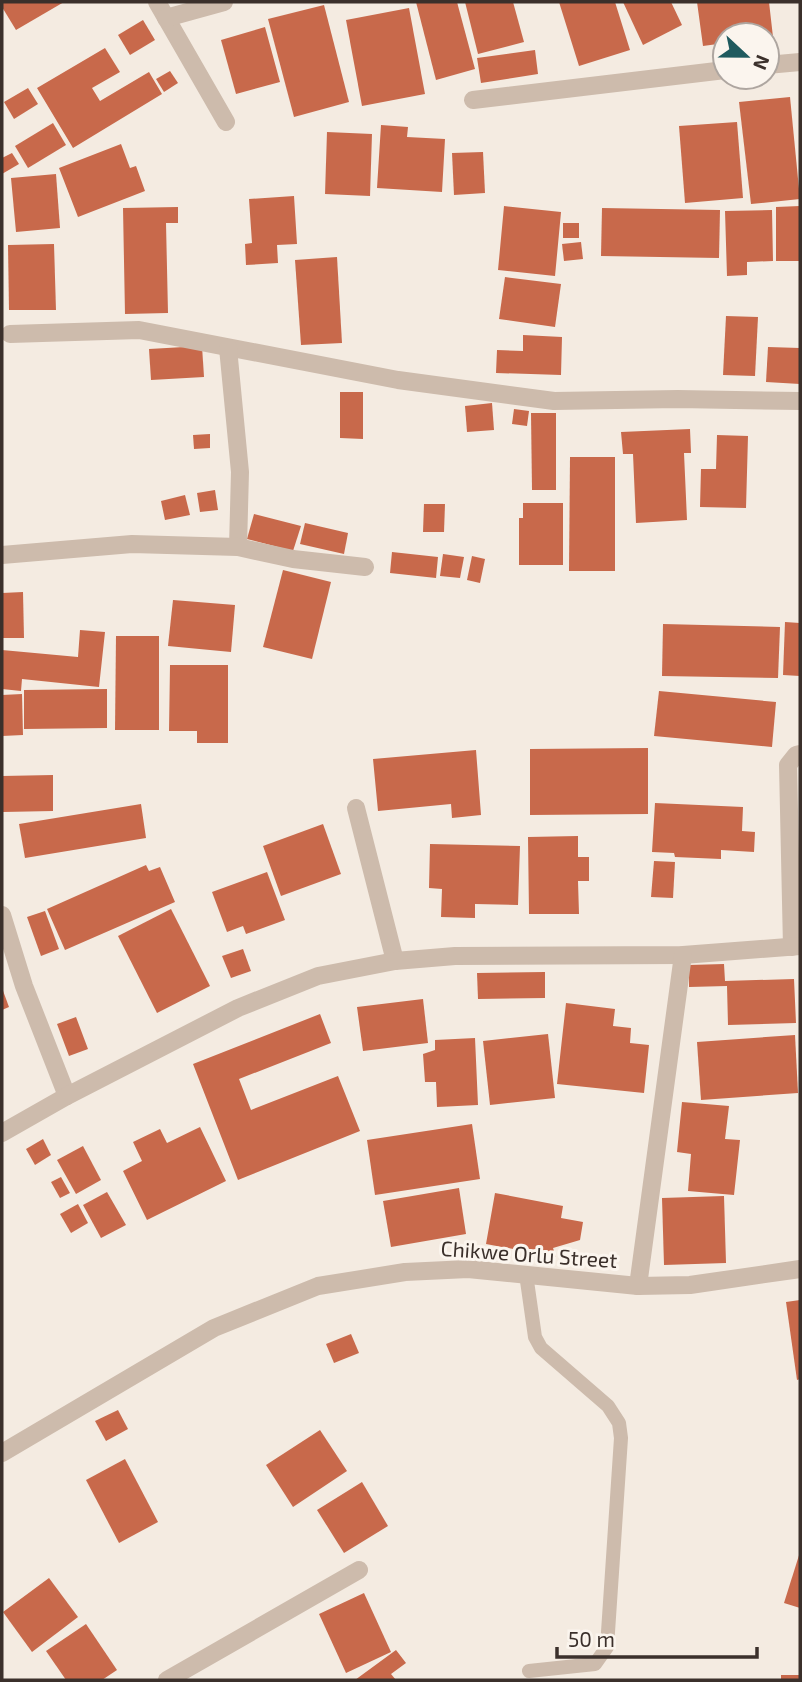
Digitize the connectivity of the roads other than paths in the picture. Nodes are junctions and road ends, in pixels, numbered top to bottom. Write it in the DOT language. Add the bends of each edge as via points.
graph roads {
  1 [pos="157,2"];
  2 [pos="224,2"];
  3 [pos="166,18"];
  4 [pos="800,62"];
  5 [pos="781,64"];
  6 [pos="711,73"];
  7 [pos="473,100"];
  8 [pos="226,122"];
  9 [pos="10,334"];
  10 [pos="228,348"];
  11 [pos="800,401"];
  12 [pos="238,547"];
  13 [pos="2,555"];
  14 [pos="365,567"];
  15 [pos="800,754"];
  16 [pos="355,808"];
  17 [pos="2,915"];
  18 [pos="796,946"];
  19 [pos="683,956"];
  20 [pos="394,961"];
  21 [pos="66,1096"];
  22 [pos="2,1133"];
  23 [pos="800,1269"];
  24 [pos="526,1274"];
  25 [pos="638,1286"];
  26 [pos="2,1453"];
  27 [pos="359,1570"];
  28 [pos="529,1671"];
  29 [pos="167,1680"];
  1 -- 3 [label="street"];
  2 -- 3 [label="street"];
  3 -- 8 [label="street"];
  4 -- 5 [label="street"];
  6 -- 7 [label="street"];
  9 -- 10 [label="street" via="139,330"];
  10 -- 11 [label="street" via="398,380 554,401"];
  10 -- 12 [label="street" via="240,472"];
  12 -- 13 [label="street" via="132,544"];
  12 -- 14 [label="street"];
  15 -- 18 [label="street" via="788,765"];
  16 -- 20 [label="street"];
  17 -- 21 [label="street"];
  18 -- 19 [label="street"];
  19 -- 20 [label="street" via="455,956"];
  19 -- 25 [label="street"];
  20 -- 21 [label="street" via="318,976 238,1008"];
  21 -- 22 [label="street"];
  23 -- 25 [label="street, Chikwe Orlu Street"];
  24 -- 25 [label="street, Chikwe Orlu Street"];
  24 -- 26 [label="street, Chikwe Orlu Street" via="468,1269 405,1272 318,1286 214,1328"];
  24 -- 28 [label="lane" via="535,1337 541,1348 608,1406 619,1423 621,1438 607,1647 595,1664"];
  27 -- 29 [label="street"];
}
